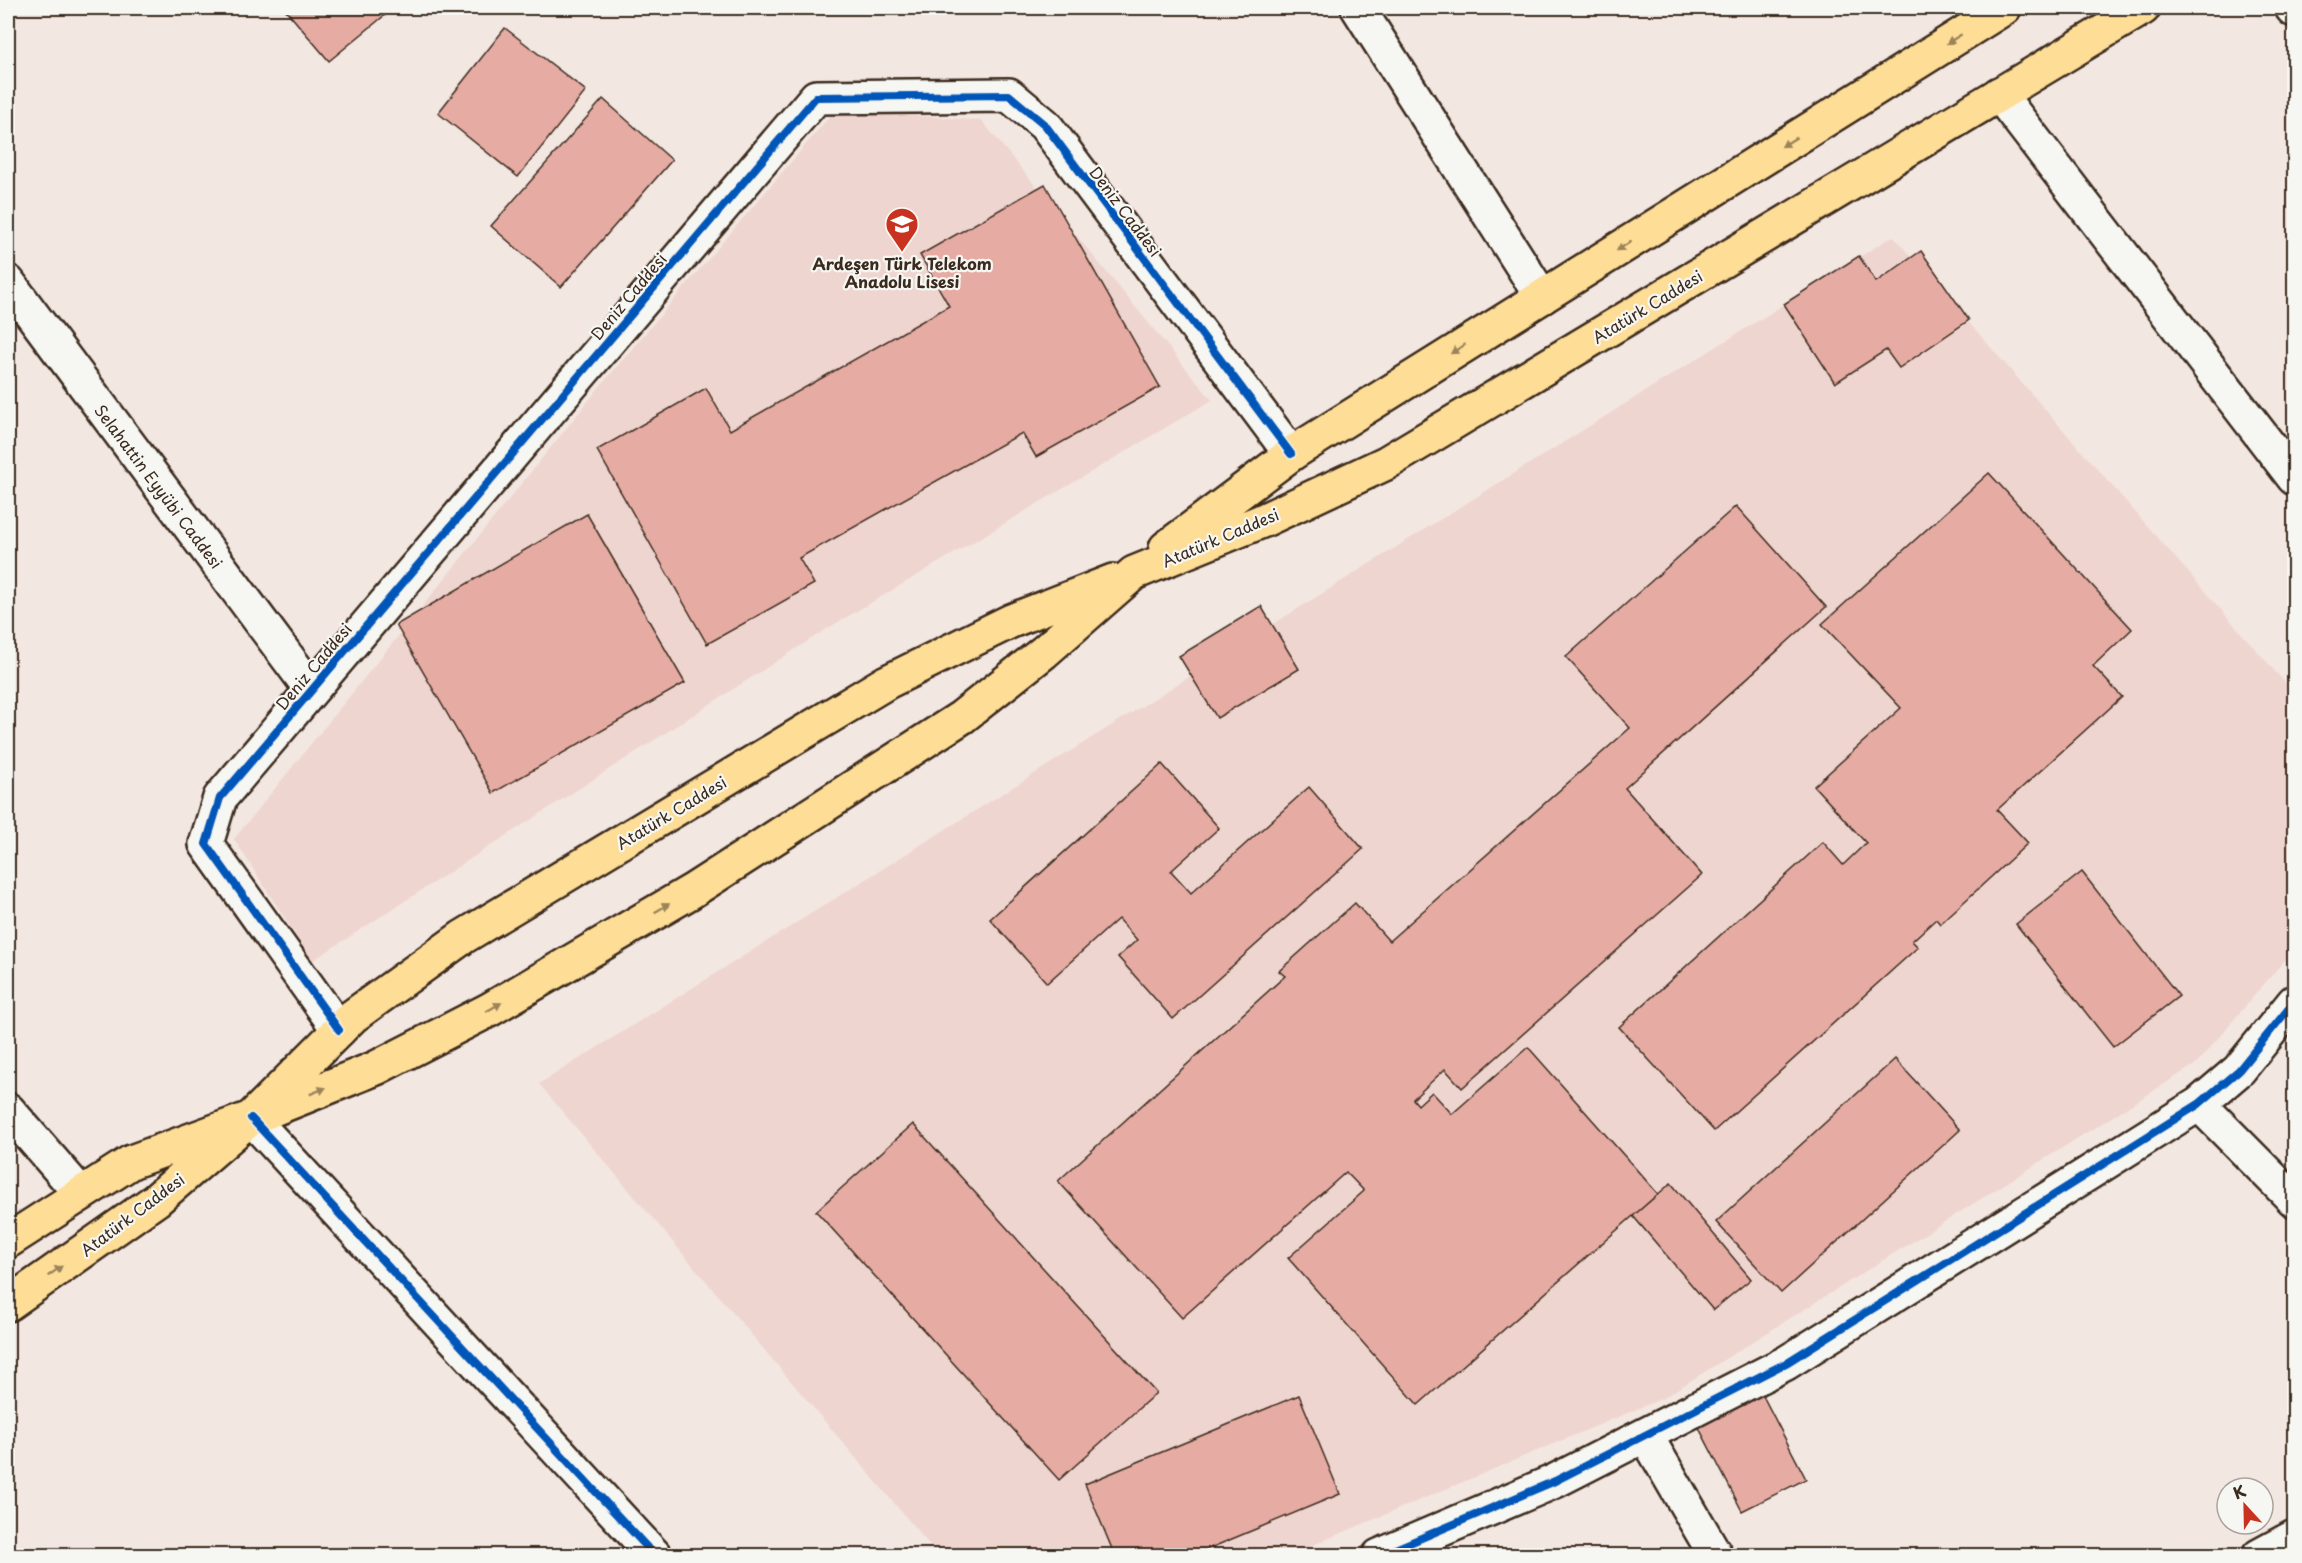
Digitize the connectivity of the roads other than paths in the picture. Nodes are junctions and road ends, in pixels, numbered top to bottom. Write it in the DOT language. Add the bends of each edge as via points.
graph roads {
  1 [pos="1358,8"];
  2 [pos="2004,8"];
  3 [pos="2143,8"];
  4 [pos="1999,94"];
  5 [pos="8,282"];
  6 [pos="1542,297"];
  7 [pos="1291,454"];
  8 [pos="2295,478"];
  9 [pos="1134,573"];
  10 [pos="311,689"];
  11 [pos="2295,1002"];
  12 [pos="339,1030"];
  13 [pos="2199,1104"];
  14 [pos="8,1110"];
  15 [pos="251,1118"];
  16 [pos="81,1194"];
  17 [pos="2295,1200"];
  18 [pos="8,1241"];
  19 [pos="8,1304"];
  20 [pos="1646,1437"];
  21 [pos="2295,1537"];
  22 [pos="655,1556"];
  23 [pos="1379,1556"];
  24 [pos="1716,1556"];
  25 [pos="2259,1556"];
  1 -- 6 [label="street"];
  2 -- 6 [label="main road, Atatürk Caddesi, one-way"];
  3 -- 4 [label="main road, Atatürk Caddesi"];
  4 -- 8 [label="street"];
  4 -- 9 [label="main road, Atatürk Caddesi" via="1386,463"];
  5 -- 10 [label="street, Selahattin Eyyübi Caddesi"];
  6 -- 7 [label="main road, Atatürk Caddesi, one-way"];
  7 -- 9 [label="main road, Atatürk Caddesi"];
  7 -- 10 [label="street, Deniz Caddesi" via="1045,125 1009,95 816,97"];
  9 -- 12 [label="main road, Atatürk Caddesi" via="1011,621 886,682 463,937"];
  15 -- 9 [label="main road, Atatürk Caddesi, one-way" via="386,1063 489,1010 692,891 962,717"];
  10 -- 12 [label="street, Deniz Caddesi" via="219,798 206,844"];
  11 -- 13 [label="street" via="2239,1070"];
  12 -- 15 [label="main road, Atatürk Caddesi"];
  13 -- 17 [label="street"];
  13 -- 20 [label="street" via="1786,1363"];
  14 -- 16 [label="street"];
  15 -- 16 [label="main road, Atatürk Caddesi" via="131,1162"];
  19 -- 15 [label="main road, Atatürk Caddesi, one-way" via="156,1200"];
  15 -- 22 [label="street"];
  16 -- 18 [label="main road, Atatürk Caddesi"];
  20 -- 23 [label="street" via="1468,1520"];
  20 -- 24 [label="street"];
  21 -- 25 [label="street"];
}
